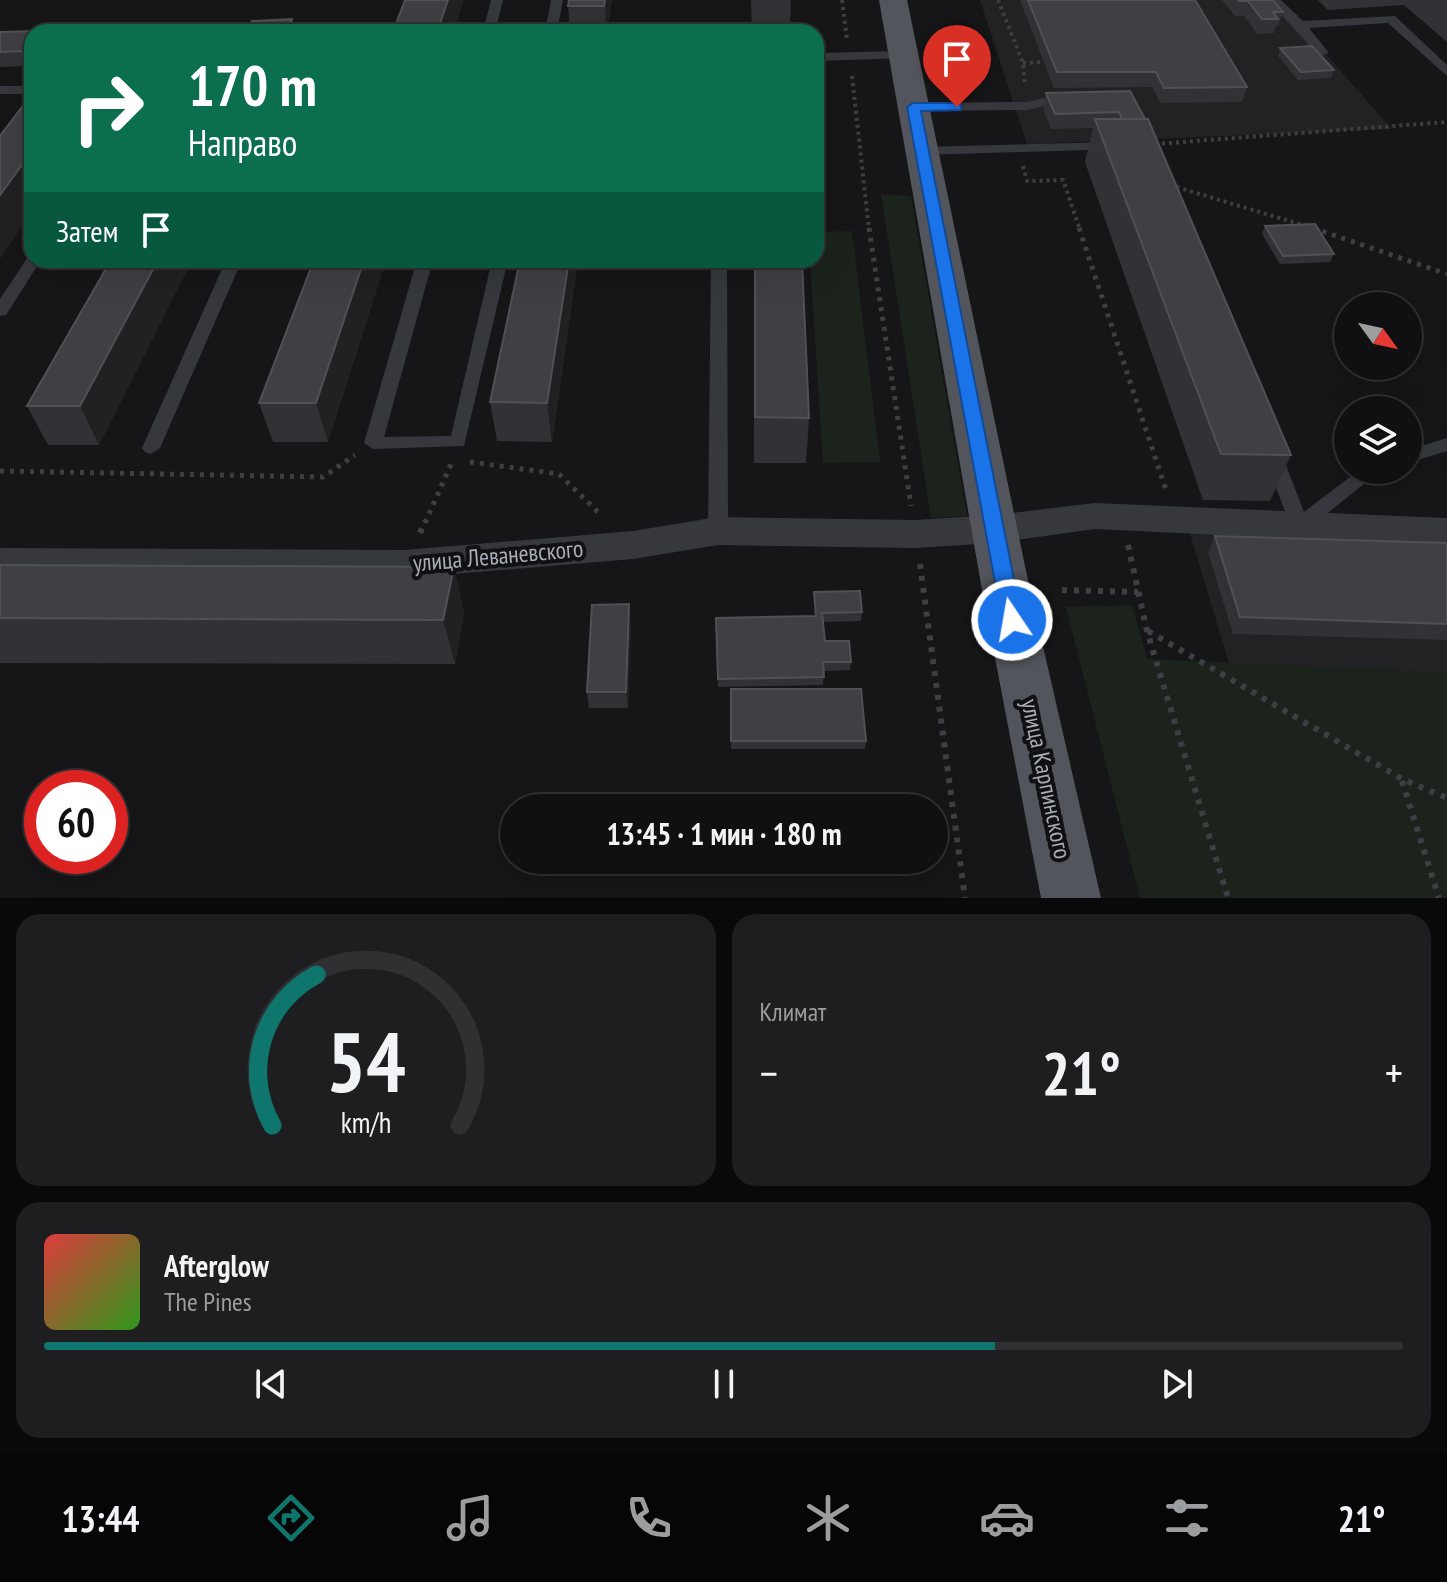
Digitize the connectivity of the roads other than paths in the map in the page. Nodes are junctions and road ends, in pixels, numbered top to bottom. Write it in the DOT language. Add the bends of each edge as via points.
graph roads {
  1 [pos="497,0"];
  2 [pos="557,0"];
  3 [pos="893,0"];
  4 [pos="1274,0"];
  5 [pos="491,24"];
  6 [pos="552,24"];
  7 [pos="1300,25"];
  8 [pos="1323,53"];
  9 [pos="904,55"];
  10 [pos="824,57"];
  11 [pos="1447,72"];
  12 [pos="0,90"];
  13 [pos="24,90"];
  14 [pos="1087,96"];
  15 [pos="913,107"];
  16 [pos="1155,144"];
  17 [pos="922,151"];
  18 [pos="28,268"];
  19 [pos="230,268"];
  20 [pos="423,268"];
  21 [pos="498,268"];
  22 [pos="719,268"];
  23 [pos="0,311"];
  24 [pos="1266,436"];
  25 [pos="1447,444"];
  26 [pos="151,448"];
  27 [pos="1422,452"];
  28 [pos="1354,484"];
  29 [pos="1300,525"];
  30 [pos="994,529"];
  31 [pos="718,531"];
  32 [pos="1447,532"];
  33 [pos="0,562"];
  34 [pos="1071,898"];
  1 -- 5 [label="lane"];
  2 -- 6 [label="lane"];
  3 -- 9 [label="main road, улица Карпинского"];
  4 -- 7 [label="lane"];
  7 -- 8 [label="lane"];
  7 -- 11 [label="lane" via="1391,19"];
  9 -- 10 [label="lane"];
  9 -- 15 [label="main road, улица Карпинского"];
  12 -- 13 [label="lane"];
  14 -- 15 [label="lane" via="1027,106"];
  15 -- 17 [label="main road, улица Карпинского"];
  16 -- 17 [label="lane"];
  17 -- 30 [label="main road, улица Карпинского"];
  18 -- 23 [label="lane"];
  19 -- 26 [label="lane"];
  20 -- 21 [label="lane" via="373,443 458,442"];
  22 -- 31 [label="lane"];
  24 -- 29 [label="lane"];
  25 -- 27 [label="lane"];
  28 -- 29 [label="lane"];
  29 -- 30 [label="street, улица Леваневского" via="1095,516"];
  29 -- 32 [label="street, улица Леваневского"];
  30 -- 31 [label="street, улица Леваневского" via="915,534"];
  30 -- 34 [label="main road, улица Карпинского"];
  31 -- 33 [label="street, улица Леваневского" via="633,545 405,564"];
}
